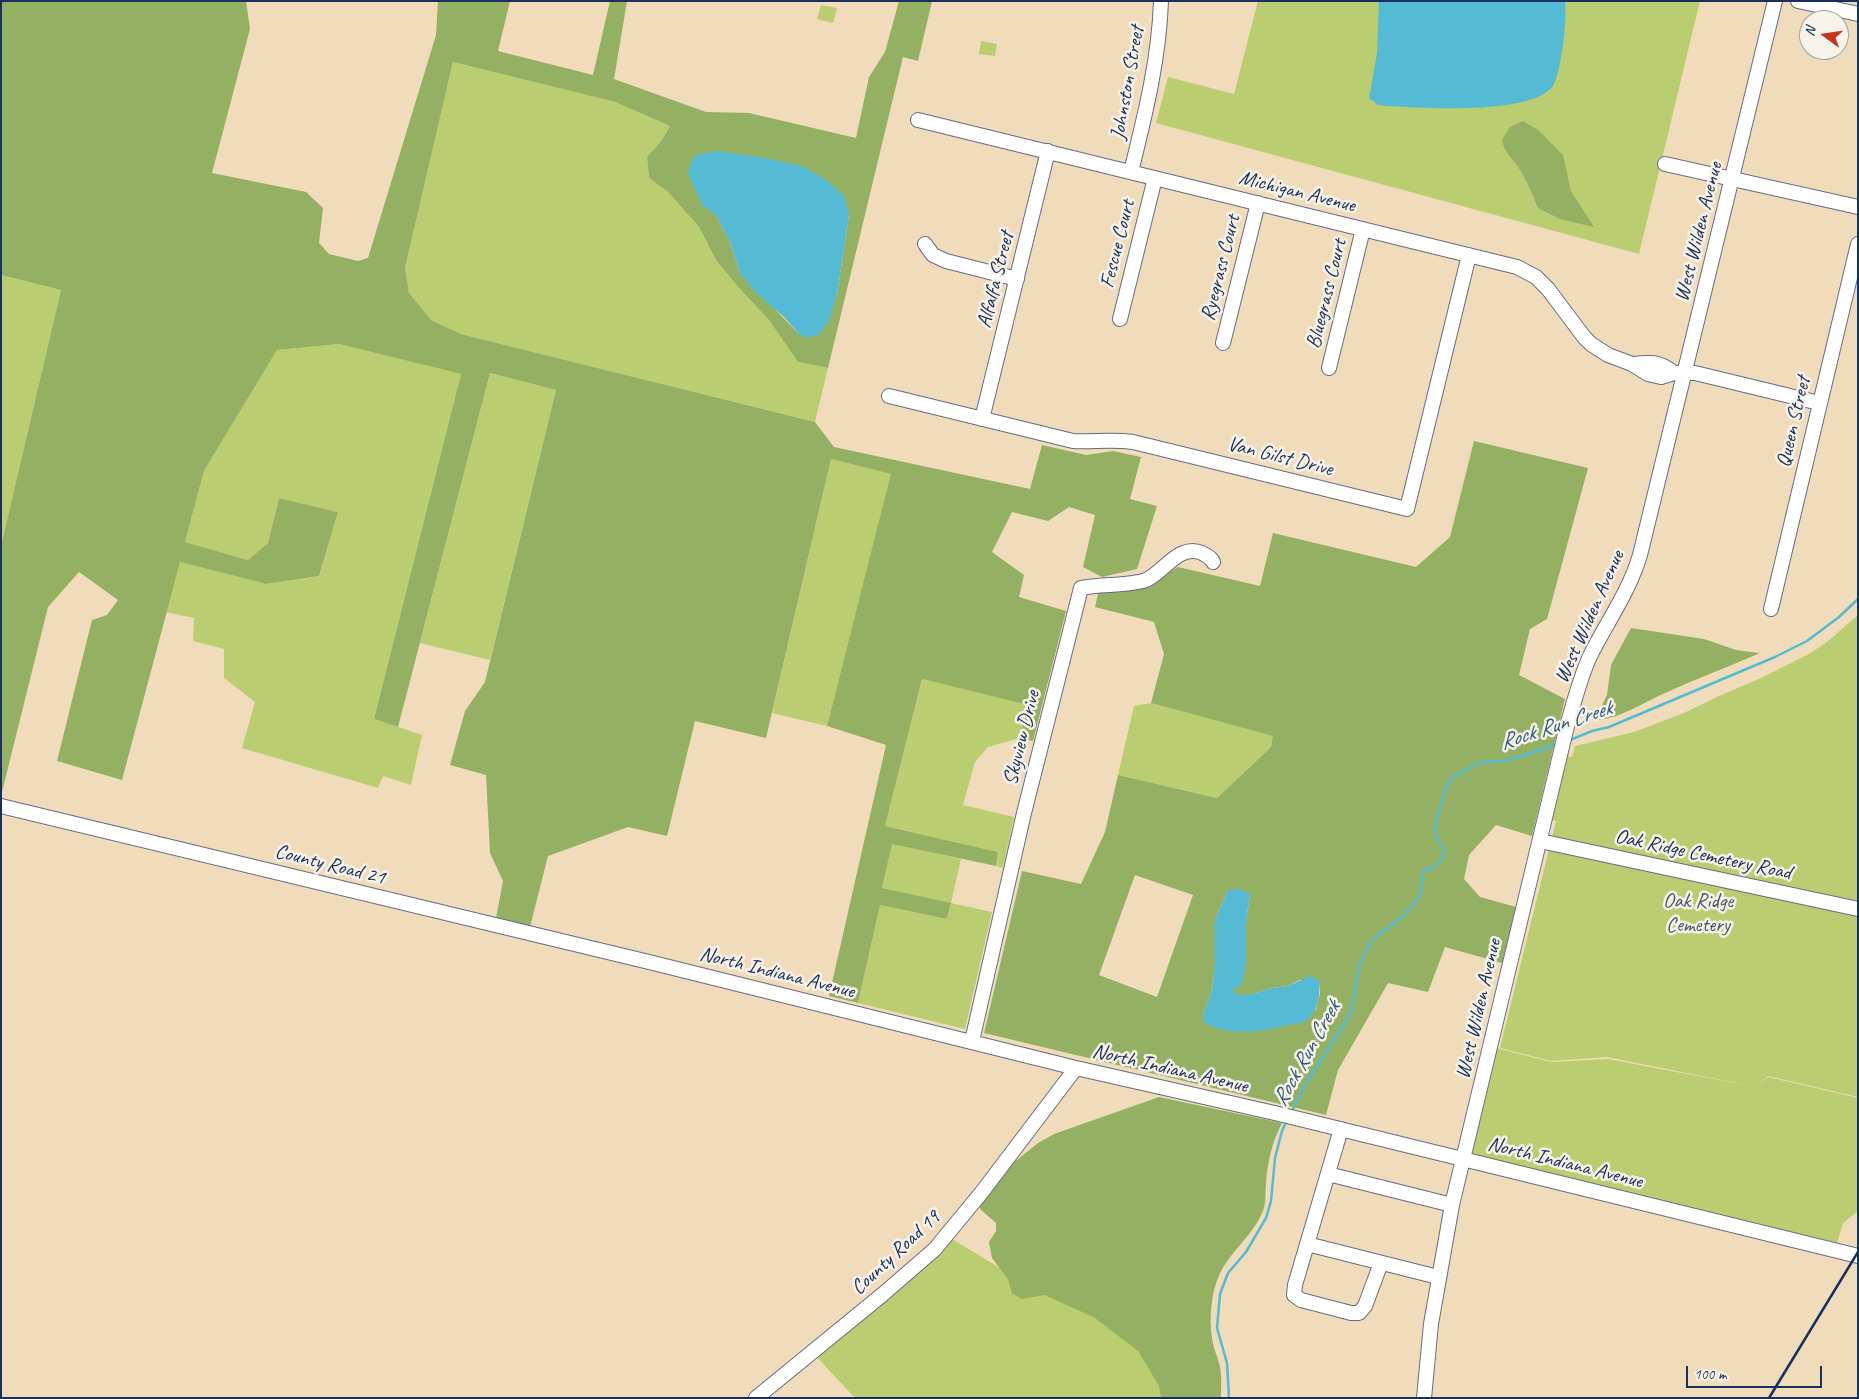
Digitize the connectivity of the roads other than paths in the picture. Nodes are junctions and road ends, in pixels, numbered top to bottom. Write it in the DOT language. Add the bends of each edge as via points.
graph roads {
  1 [pos="1161,1"];
  2 [pos="1775,1"];
  3 [pos="1798,1"];
  4 [pos="1858,14"];
  5 [pos="918,120"];
  6 [pos="1048,151"];
  7 [pos="1665,164"];
  8 [pos="1131,172"];
  9 [pos="1155,178"];
  10 [pos="1732,179"];
  11 [pos="1258,203"];
  12 [pos="1858,206"];
  13 [pos="1363,229"];
  14 [pos="925,244"];
  15 [pos="1858,244"];
  16 [pos="1469,255"];
  17 [pos="1017,279"];
  18 [pos="1120,319"];
  19 [pos="1223,343"];
  20 [pos="1329,368"];
  21 [pos="1680,372"];
  22 [pos="889,396"];
  23 [pos="1819,403"];
  24 [pos="982,419"];
  25 [pos="1214,562"];
  26 [pos="1771,609"];
  27 [pos="1,806"];
  28 [pos="1540,841"];
  29 [pos="1858,909"];
  30 [pos="649,962"];
  31 [pos="972,1041"];
  32 [pos="1076,1068"];
  33 [pos="1340,1130"];
  34 [pos="1464,1159"];
  35 [pos="1328,1174"];
  36 [pos="1452,1205"];
  37 [pos="1307,1244"];
  38 [pos="1858,1256"];
  39 [pos="1382,1263"];
  40 [pos="1438,1277"];
  41 [pos="756,1398"];
  42 [pos="1424,1398"];
  1 -- 8 [label="street, Johnston Street" via="1156,61"];
  2 -- 10 [label="street, West Wilden Avenue"];
  3 -- 4 [label="street"];
  5 -- 6 [label="street, Michigan Avenue"];
  6 -- 8 [label="street, Michigan Avenue"];
  6 -- 17 [label="street, Alfalfa Street"];
  7 -- 10 [label="street"];
  8 -- 9 [label="street, Michigan Avenue"];
  9 -- 11 [label="street, Michigan Avenue"];
  9 -- 18 [label="street, Fescue Court"];
  10 -- 12 [label="street"];
  10 -- 21 [label="street, West Wilden Avenue"];
  11 -- 13 [label="street, Michigan Avenue"];
  11 -- 19 [label="street, Ryegrass Court"];
  13 -- 16 [label="street, Michigan Avenue"];
  13 -- 20 [label="street, Bluegrass Court"];
  14 -- 17 [label="street" via="933,255 946,261"];
  15 -- 23 [label="street, Queen Street"];
  16 -- 21 [label="street, Michigan Avenue" via="1517,267 1536,277 1584,337 1608,355 1648,374 1661,377"];
  16 -- 24 [label="street, Van Gilst Drive" via="1407,509 1133,442 1073,440"];
  17 -- 24 [label="street, Alfalfa Street"];
  21 -- 23 [label="street, Michigan Avenue" via="1696,373"];
  21 -- 28 [label="street, West Wilden Avenue" via="1635,572 1583,672"];
  22 -- 24 [label="street, Van Gilst Drive"];
  23 -- 26 [label="street, Queen Street"];
  25 -- 31 [label="street, Skyview Drive" via="1198,551 1190,551 1177,556 1145,580 1081,588 1024,813"];
  27 -- 30 [label="street, County Road 21"];
  28 -- 29 [label="street, Oak Ridge Cemetery Road"];
  28 -- 34 [label="street, West Wilden Avenue"];
  30 -- 31 [label="street, North Indiana Avenue"];
  31 -- 32 [label="street, North Indiana Avenue"];
  32 -- 33 [label="street, North Indiana Avenue"];
  32 -- 41 [label="street, County Road 19" via="935,1249"];
  33 -- 34 [label="street, North Indiana Avenue"];
  33 -- 35 [label="street"];
  34 -- 36 [label="street, West Wilden Avenue"];
  34 -- 38 [label="street, North Indiana Avenue"];
  35 -- 36 [label="street"];
  35 -- 37 [label="street"];
  36 -- 40 [label="street, West Wilden Avenue"];
  37 -- 39 [label="street"];
  37 -- 39 [label="street" via="1294,1295 1301,1300 1351,1313 1359,1313 1365,1306"];
  39 -- 40 [label="street"];
  40 -- 42 [label="street, West Wilden Avenue"];
}
